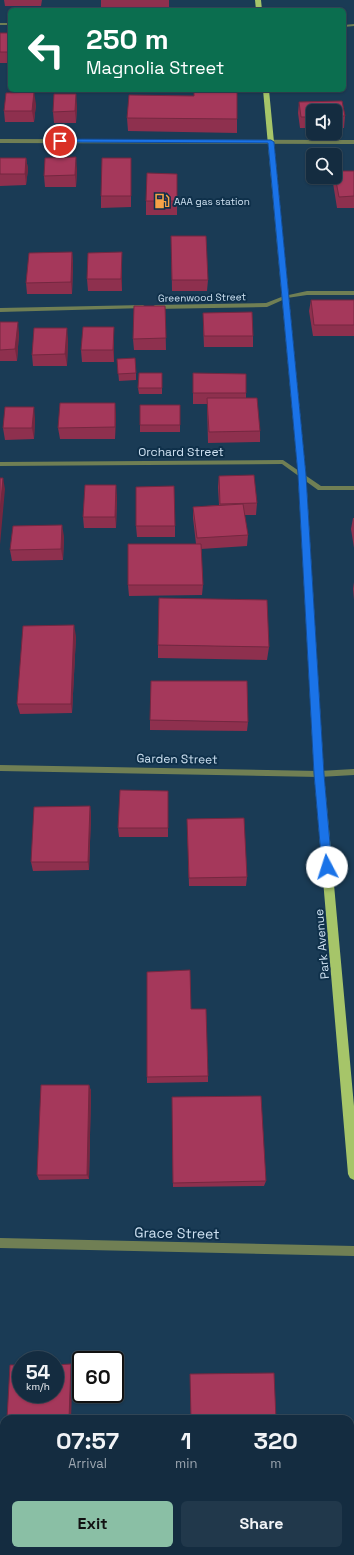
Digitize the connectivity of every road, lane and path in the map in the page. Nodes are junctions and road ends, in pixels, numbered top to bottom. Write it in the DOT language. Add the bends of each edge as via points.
graph roads {
  1 [pos="266,92"];
  2 [pos="0,141"];
  3 [pos="271,142"];
  4 [pos="354,142"];
  5 [pos="354,293"];
  6 [pos="286,297"];
  7 [pos="0,310"];
  8 [pos="0,464"];
  9 [pos="302,475"];
  10 [pos="354,488"];
  11 [pos="0,768"];
  12 [pos="354,772"];
  13 [pos="319,774"];
  14 [pos="354,1174"];
  15 [pos="0,1243"];
  16 [pos="354,1252"];
  1 -- 3 [label="main road, Park Avenue"];
  2 -- 3 [label="street"];
  3 -- 4 [label="street"];
  3 -- 6 [label="main road, Park Avenue"];
  5 -- 6 [label="street, Greenwood Street" via="307,293"];
  6 -- 7 [label="street, Greenwood Street" via="267,305"];
  6 -- 9 [label="main road, Park Avenue"];
  8 -- 9 [label="street, Orchard Street" via="283,462"];
  9 -- 10 [label="street, Orchard Street" via="320,488"];
  9 -- 13 [label="main road, Park Avenue"];
  11 -- 13 [label="street, Garden Street"];
  12 -- 13 [label="street, Garden Street"];
  13 -- 14 [label="main road, Park Avenue"];
  15 -- 16 [label="street, Grace Street"];
}
